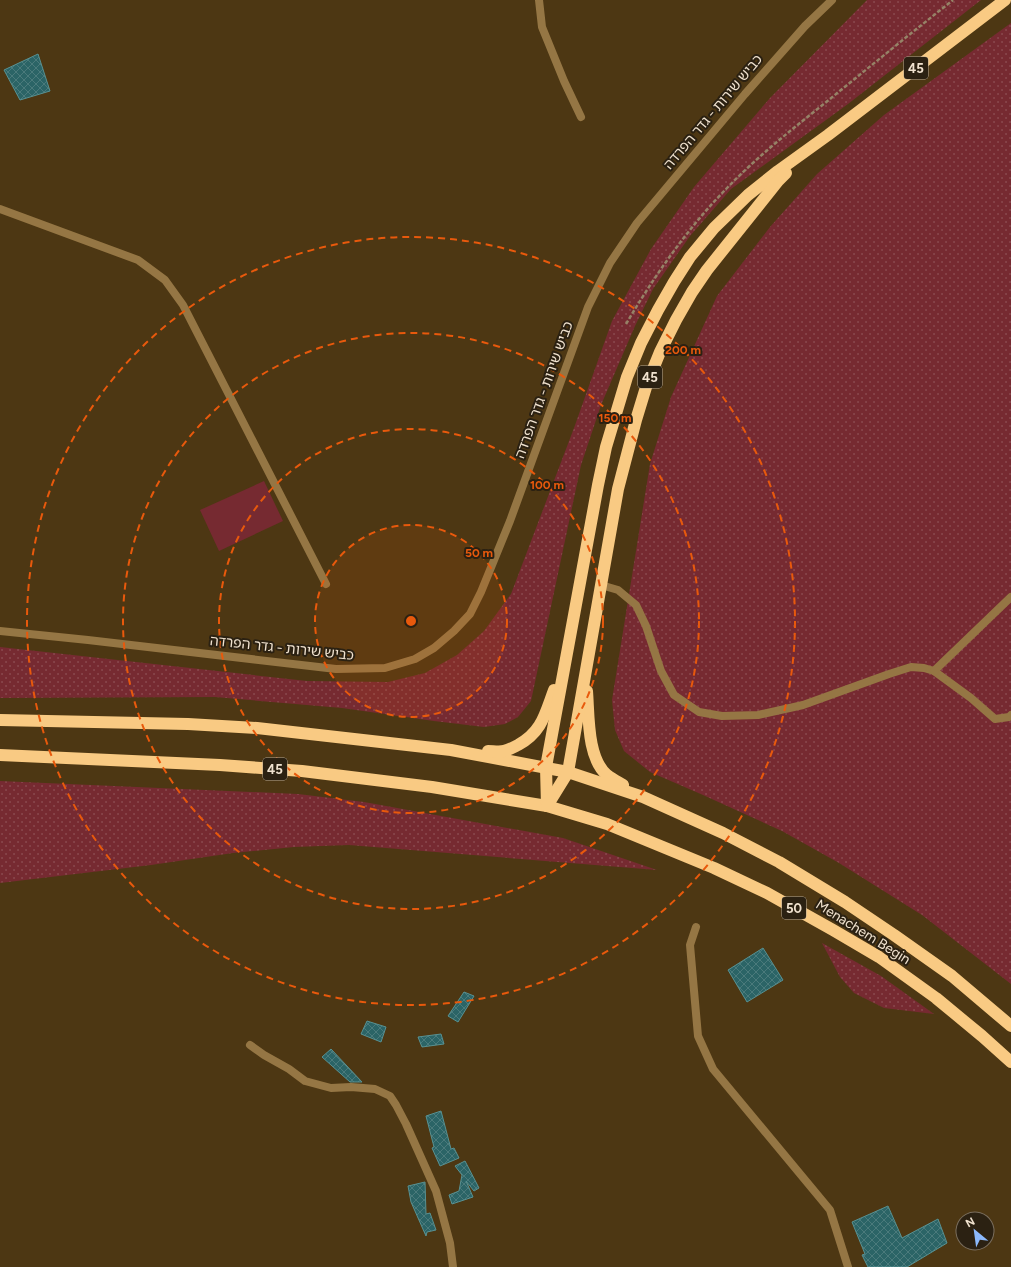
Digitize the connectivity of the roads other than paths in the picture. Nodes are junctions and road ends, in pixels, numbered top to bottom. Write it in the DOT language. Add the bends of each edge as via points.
graph roads {
  1 [pos="539,0"];
  2 [pos="832,0"];
  3 [pos="1005,0"];
  4 [pos="581,117"];
  5 [pos="828,135"];
  6 [pos="0,209"];
  7 [pos="326,584"];
  8 [pos="601,585"];
  9 [pos="1011,597"];
  10 [pos="0,631"];
  11 [pos="566,658"];
  12 [pos="934,672"];
  13 [pos="586,673"];
  14 [pos="1011,715"];
  15 [pos="0,720"];
  16 [pos="451,750"];
  17 [pos="0,755"];
  18 [pos="546,767"];
  19 [pos="568,772"];
  20 [pos="643,797"];
  21 [pos="547,806"];
  22 [pos="696,927"];
  23 [pos="1011,1026"];
  24 [pos="250,1045"];
  25 [pos="1011,1062"];
  26 [pos="453,1267"];
  27 [pos="848,1267"];
  1 -- 4 [label="street" via="542,27"];
  2 -- 10 [label="street, כביש שירות - גדר הפרדה" via="805,26 661,193 610,263 588,308 510,521 481,592 470,614 434,648 415,659 385,668 336,669"];
  3 -- 5 [label="highway, 45"];
  5 -- 8 [label="highway, 45" via="778,181 707,270 676,320 647,384 636,420 618,489"];
  5 -- 11 [label="highway, 45" via="748,195 714,228 690,257 641,343 627,377 606,447"];
  6 -- 7 [label="street" via="138,260 165,280 182,305"];
  8 -- 12 [label="street" via="618,590 636,606 646,626 661,671 674,695 699,712 722,716 758,716 803,705 911,667"];
  8 -- 13 [label="highway, 45"];
  9 -- 12 [label="street"];
  11 -- 16 [label="highway" via="542,721 528,740 504,751"];
  11 -- 18 [label="highway, 45"];
  12 -- 14 [label="street" via="995,719"];
  13 -- 19 [label="highway, 45"];
  13 -- 20 [label="highway" via="590,736 596,761 607,775"];
  15 -- 16 [label="highway" via="257,728"];
  16 -- 18 [label="highway, Menachem Begin"];
  17 -- 21 [label="highway, 45" via="302,771 432,787"];
  18 -- 19 [label="highway, Menachem Begin"];
  18 -- 21 [label="highway, 45"];
  19 -- 20 [label="highway, Menachem Begin / 50"];
  19 -- 21 [label="highway, 45"];
  20 -- 23 [label="highway, Menachem Begin / 50" via="723,833 779,862 845,902 952,976"];
  21 -- 25 [label="highway, Menachem Begin / 50" via="607,824 714,868 800,911 879,957 924,989"];
  22 -- 27 [label="street" via="690,945 698,1036 713,1069 830,1210"];
  24 -- 26 [label="street" via="305,1081 331,1088 351,1086 375,1089 390,1096 406,1124 436,1191 450,1243"];
}
